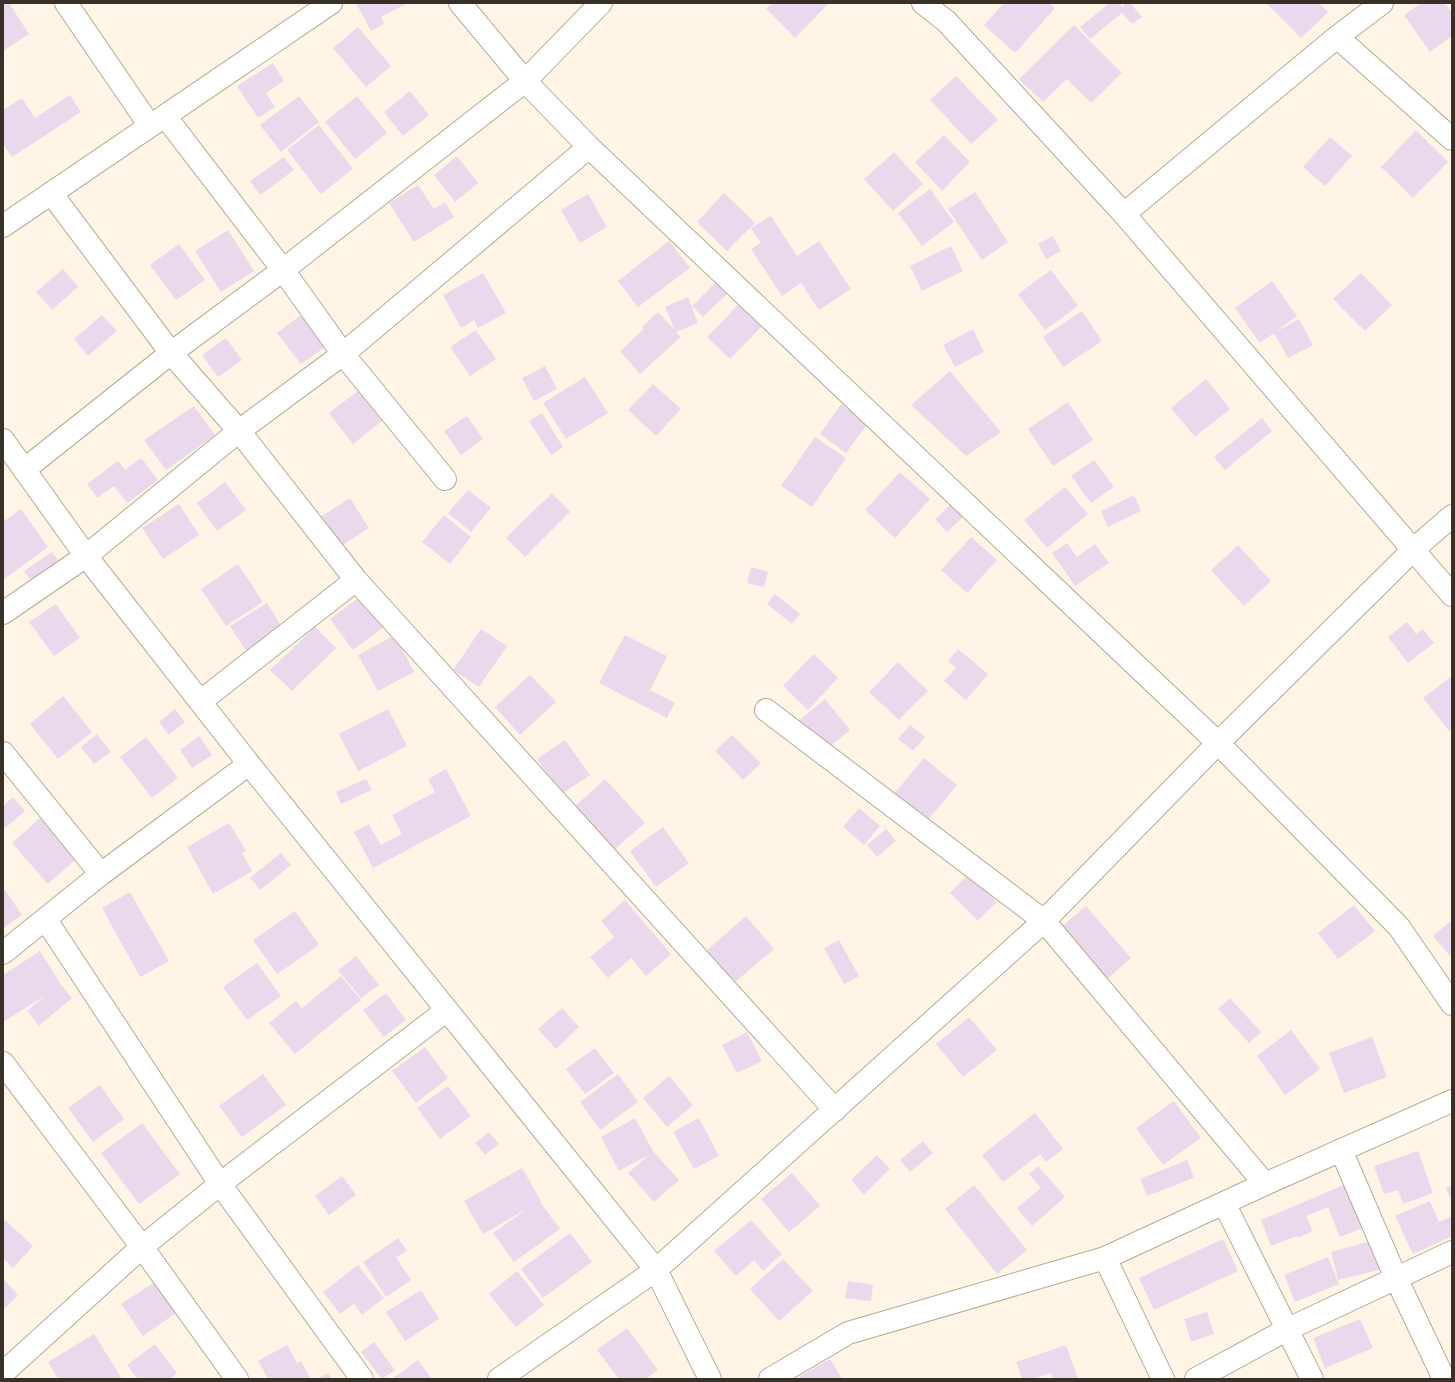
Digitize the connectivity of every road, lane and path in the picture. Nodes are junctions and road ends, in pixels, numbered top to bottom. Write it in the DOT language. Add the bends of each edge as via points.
graph roads {
  1 [pos="66,3"];
  2 [pos="331,3"];
  3 [pos="460,3"];
  4 [pos="600,3"];
  5 [pos="923,3"];
  6 [pos="1382,3"];
  7 [pos="1337,37"];
  8 [pos="525,81"];
  9 [pos="158,121"];
  10 [pos="1452,139"];
  11 [pos="589,147"];
  12 [pos="51,193"];
  13 [pos="1124,214"];
  14 [pos="3,226"];
  15 [pos="282,270"];
  16 [pos="171,353"];
  17 [pos="343,354"];
  18 [pos="239,431"];
  19 [pos="3,440"];
  20 [pos="25,469"];
  21 [pos="445,479"];
  22 [pos="1452,516"];
  23 [pos="1414,549"];
  24 [pos="86,556"];
  25 [pos="356,580"];
  26 [pos="1452,595"];
  27 [pos="3,613"];
  28 [pos="201,701"];
  29 [pos="766,710"];
  30 [pos="1218,743"];
  31 [pos="3,753"];
  32 [pos="249,764"];
  33 [pos="101,874"];
  34 [pos="46,920"];
  35 [pos="1044,921"];
  36 [pos="3,953"];
  37 [pos="1452,1004"];
  38 [pos="447,1010"];
  39 [pos="3,1063"];
  40 [pos="1452,1101"];
  41 [pos="835,1110"];
  42 [pos="1341,1150"];
  43 [pos="220,1184"];
  44 [pos="1265,1184"];
  45 [pos="1224,1203"];
  46 [pos="142,1247"];
  47 [pos="1452,1252"];
  48 [pos="1105,1258"];
  49 [pos="656,1270"];
  50 [pos="1396,1278"];
  51 [pos="1288,1329"];
  52 [pos="3,1373"];
  53 [pos="507,1375"];
  54 [pos="227,1376"];
  55 [pos="362,1379"];
  56 [pos="710,1379"];
  57 [pos="770,1379"];
  58 [pos="1163,1379"];
  59 [pos="1196,1379"];
  60 [pos="1312,1379"];
  61 [pos="1444,1379"];
  1 -- 9 [label="street"];
  2 -- 9 [label="street"];
  3 -- 8 [label="street"];
  4 -- 8 [label="street"];
  5 -- 13 [label="street" via="946,21"];
  6 -- 7 [label="street"];
  7 -- 10 [label="street"];
  7 -- 13 [label="street"];
  8 -- 11 [label="street"];
  8 -- 15 [label="street"];
  9 -- 12 [label="street"];
  9 -- 15 [label="street"];
  11 -- 17 [label="street"];
  11 -- 30 [label="street"];
  12 -- 14 [label="street"];
  12 -- 16 [label="street"];
  13 -- 23 [label="street"];
  15 -- 16 [label="street"];
  15 -- 17 [label="street"];
  16 -- 18 [label="street"];
  16 -- 20 [label="street"];
  17 -- 18 [label="street"];
  17 -- 21 [label="street"];
  18 -- 24 [label="street"];
  18 -- 25 [label="street"];
  19 -- 20 [label="street"];
  20 -- 24 [label="street"];
  22 -- 23 [label="street"];
  23 -- 26 [label="street"];
  23 -- 30 [label="street"];
  24 -- 27 [label="street"];
  24 -- 28 [label="street"];
  25 -- 28 [label="street"];
  25 -- 41 [label="street"];
  28 -- 32 [label="street"];
  29 -- 35 [label="street"];
  30 -- 35 [label="street"];
  30 -- 37 [label="street" via="1399,927"];
  31 -- 33 [label="street"];
  32 -- 33 [label="street"];
  32 -- 38 [label="street"];
  33 -- 34 [label="street"];
  34 -- 36 [label="street"];
  34 -- 43 [label="street"];
  35 -- 41 [label="street"];
  35 -- 44 [label="street"];
  38 -- 43 [label="street"];
  38 -- 49 [label="street"];
  39 -- 46 [label="street"];
  40 -- 42 [label="street"];
  41 -- 49 [label="street"];
  42 -- 44 [label="street"];
  42 -- 50 [label="street"];
  43 -- 46 [label="street"];
  43 -- 55 [label="street"];
  44 -- 45 [label="street"];
  45 -- 48 [label="street"];
  45 -- 51 [label="street"];
  46 -- 52 [label="street"];
  46 -- 54 [label="street"];
  47 -- 50 [label="street"];
  48 -- 57 [label="street" via="848,1333"];
  48 -- 58 [label="street"];
  49 -- 53 [label="street"];
  49 -- 56 [label="street"];
  50 -- 51 [label="street"];
  50 -- 61 [label="street"];
  51 -- 59 [label="street"];
  51 -- 60 [label="street"];
}
